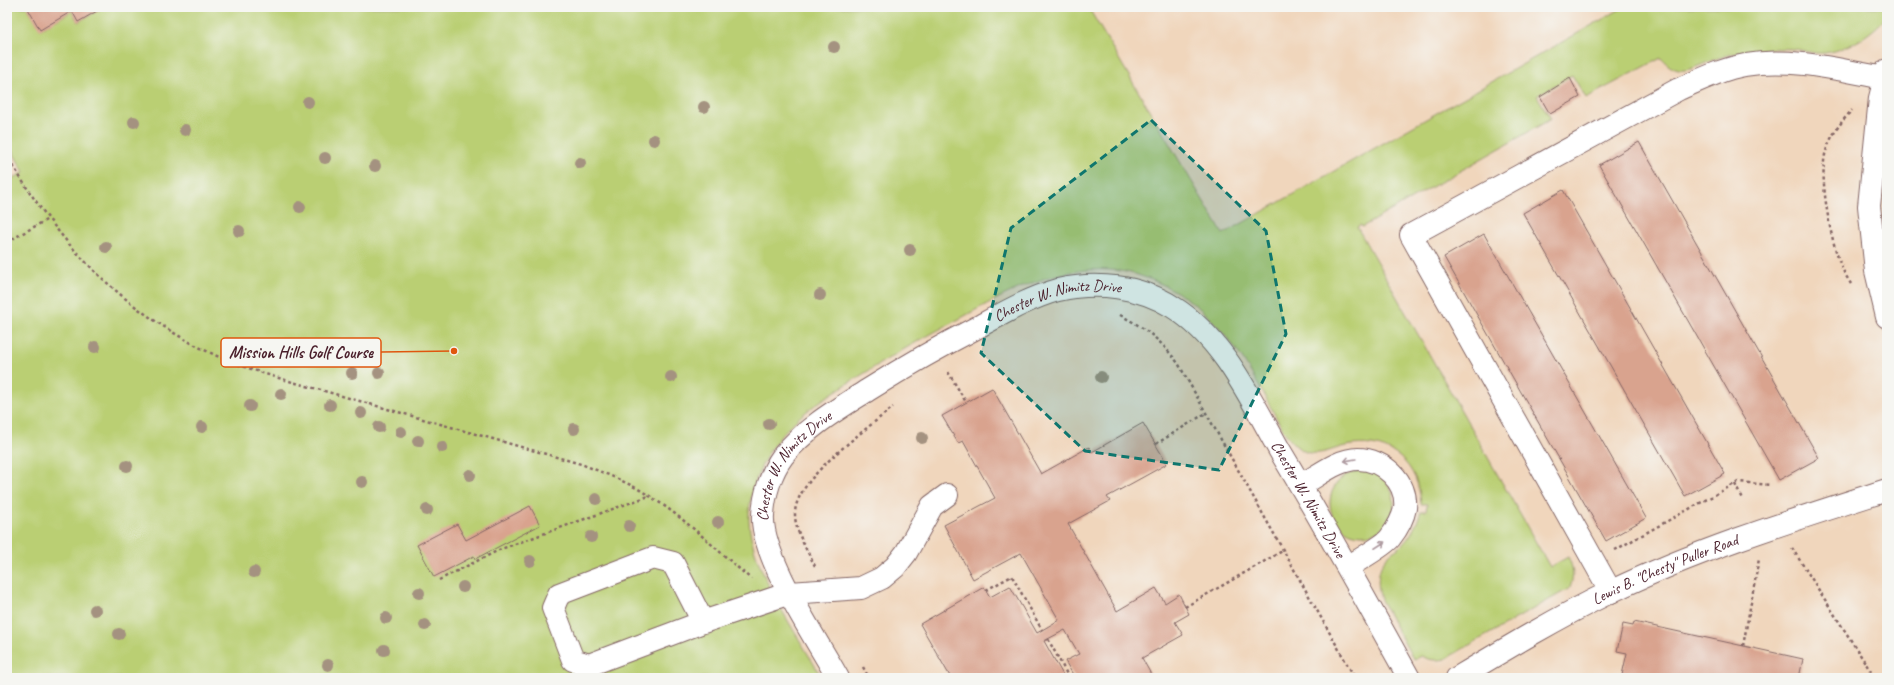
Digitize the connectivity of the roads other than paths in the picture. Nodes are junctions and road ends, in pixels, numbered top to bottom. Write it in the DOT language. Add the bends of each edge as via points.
graph roads {
  1 [pos="1886,74"];
  2 [pos="1887,317"];
  3 [pos="1301,485"];
  4 [pos="1887,490"];
  5 [pos="947,495"];
  6 [pos="1348,567"];
  7 [pos="785,585"];
  8 [pos="1611,592"];
  9 [pos="703,622"];
  10 [pos="838,678"];
  11 [pos="1409,678"];
  12 [pos="1457,678"];
  1 -- 2 [label="street" via="1880,98 1869,206 1876,271"];
  1 -- 8 [label="street" via="1777,62 1745,65 1715,73 1679,89 1411,235"];
  3 -- 6 [label="street, Chester W. Nimitz Drive"];
  6 -- 3 [label="street, one-way" via="1389,539 1400,523 1405,507 1403,491 1391,471 1373,461 1358,459 1343,461"];
  3 -- 7 [label="street, Chester W. Nimitz Drive" via="1228,362 1204,331 1172,306 1142,292 1100,285 1058,290 1015,307 926,354 811,428 782,458 767,488 762,517 768,547"];
  4 -- 8 [label="street, Lewis B. \"Chesty\" Puller Road" via="1718,546"];
  5 -- 7 [label="street" via="932,506 906,553 882,578 861,588"];
  6 -- 11 [label="street, Chester W. Nimitz Drive"];
  7 -- 9 [label="street"];
  7 -- 10 [label="street, Chester W. Nimitz Drive"];
  8 -- 12 [label="street, Lewis B. \"Chesty\" Puller Road" via="1566,614"];
  9 -- 9 [label="street" via="589,665 573,660 553,608 559,594 653,558 673,563"];
}
